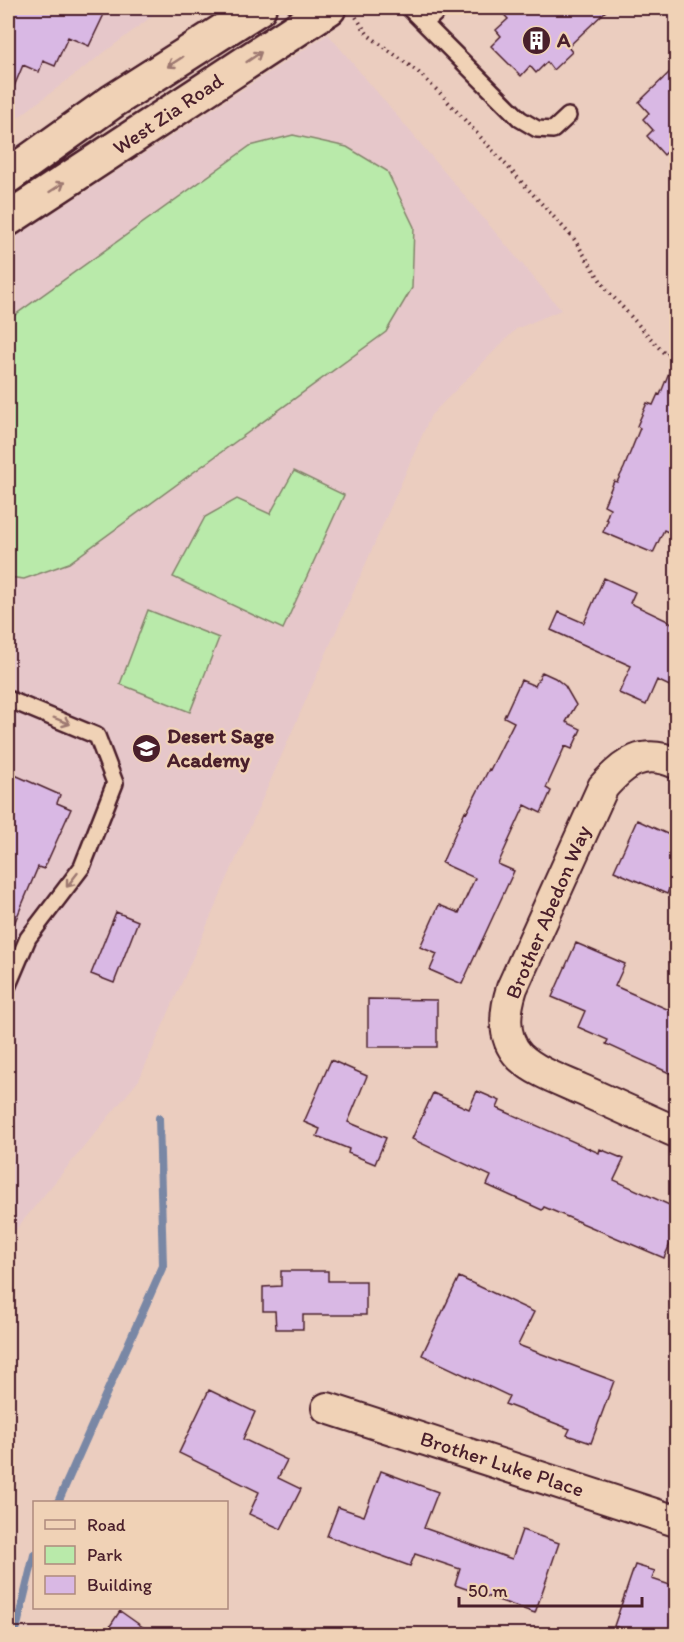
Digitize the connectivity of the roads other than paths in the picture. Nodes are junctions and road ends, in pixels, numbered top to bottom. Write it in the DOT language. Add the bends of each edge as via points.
graph roads {
  1 [pos="409,8"];
  2 [pos="441,8"];
  3 [pos="256,9"];
  4 [pos="341,10"];
  5 [pos="425,23"];
  6 [pos="568,116"];
  7 [pos="8,176"];
  8 [pos="8,219"];
  9 [pos="8,699"];
  10 [pos="676,763"];
  11 [pos="8,986"];
  12 [pos="676,1132"];
  13 [pos="327,1408"];
  14 [pos="676,1521"];
  1 -- 5 [label="lane"];
  2 -- 5 [label="lane"];
  3 -- 7 [label="street, West Zia Road, one-way" via="113,101"];
  8 -- 4 [label="street, West Zia Road, one-way"];
  5 -- 6 [label="lane" via="520,119 537,129 553,130"];
  9 -- 11 [label="lane, one-way" via="97,736 115,783 82,867 28,938"];
  10 -- 12 [label="street, Brother Abedon Way" via="653,756 633,760 603,787 512,988 505,1022 519,1056 541,1072"];
  13 -- 14 [label="street, Brother Luke Place"];
}
